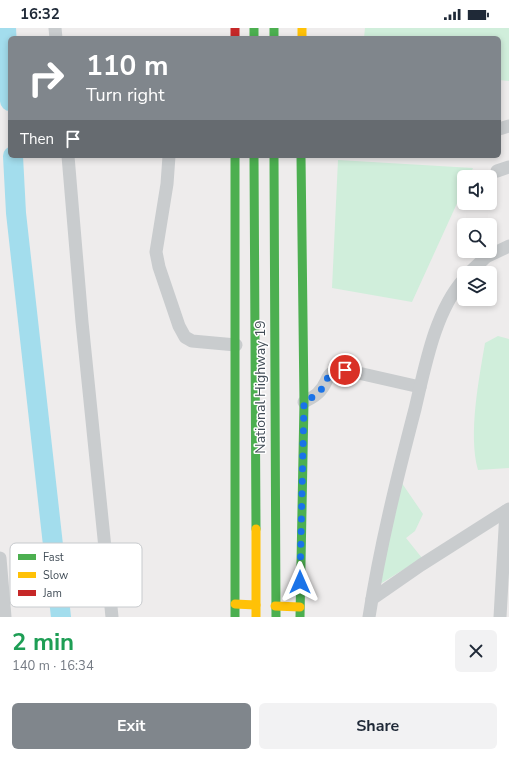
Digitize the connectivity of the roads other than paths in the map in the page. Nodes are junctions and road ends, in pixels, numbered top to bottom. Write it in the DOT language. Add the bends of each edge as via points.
graph roads {
  1 [pos="68,158"];
  2 [pos="169,158"];
  3 [pos="235,158"];
  4 [pos="254,158"];
  5 [pos="274,158"];
  6 [pos="301,158"];
  7 [pos="509,246"];
  8 [pos="476,266"];
  9 [pos="457,287"];
  10 [pos="236,345"];
  11 [pos="420,387"];
  12 [pos="304,402"];
  13 [pos="507,510"];
  14 [pos="104,543"];
  15 [pos="0,558"];
  16 [pos="372,599"];
  17 [pos="235,604"];
  18 [pos="256,605"];
  19 [pos="275,606"];
  20 [pos="111,607"];
  21 [pos="300,607"];
  22 [pos="5,617"];
  23 [pos="112,617"];
  24 [pos="235,617"];
  25 [pos="256,617"];
  26 [pos="276,617"];
  27 [pos="300,617"];
  28 [pos="369,617"];
  29 [pos="500,617"];
  1 -- 14 [label="street"];
  2 -- 10 [label="street" via="156,252 179,326 185,337 192,340"];
  3 -- 10 [label="main road"];
  4 -- 18 [label="main road"];
  5 -- 19 [label="main road, National Highway 19"];
  6 -- 12 [label="main road"];
  7 -- 8 [label="street" via="486,257"];
  9 -- 11 [label="street" via="449,297 443,312"];
  10 -- 17 [label="main road"];
  11 -- 12 [label="street" via="345,370 334,370 329,373 317,394"];
  11 -- 16 [label="street" via="397,476"];
  12 -- 21 [label="main road"];
  13 -- 16 [label="street"];
  13 -- 29 [label="street"];
  15 -- 22 [label="street"];
  16 -- 28 [label="street"];
  17 -- 18 [label="main road"];
  17 -- 24 [label="main road"];
  18 -- 25 [label="main road"];
  19 -- 21 [label="main road"];
  19 -- 26 [label="main road, National Highway 19"];
  20 -- 23 [label="street"];
  21 -- 27 [label="main road"];
}
